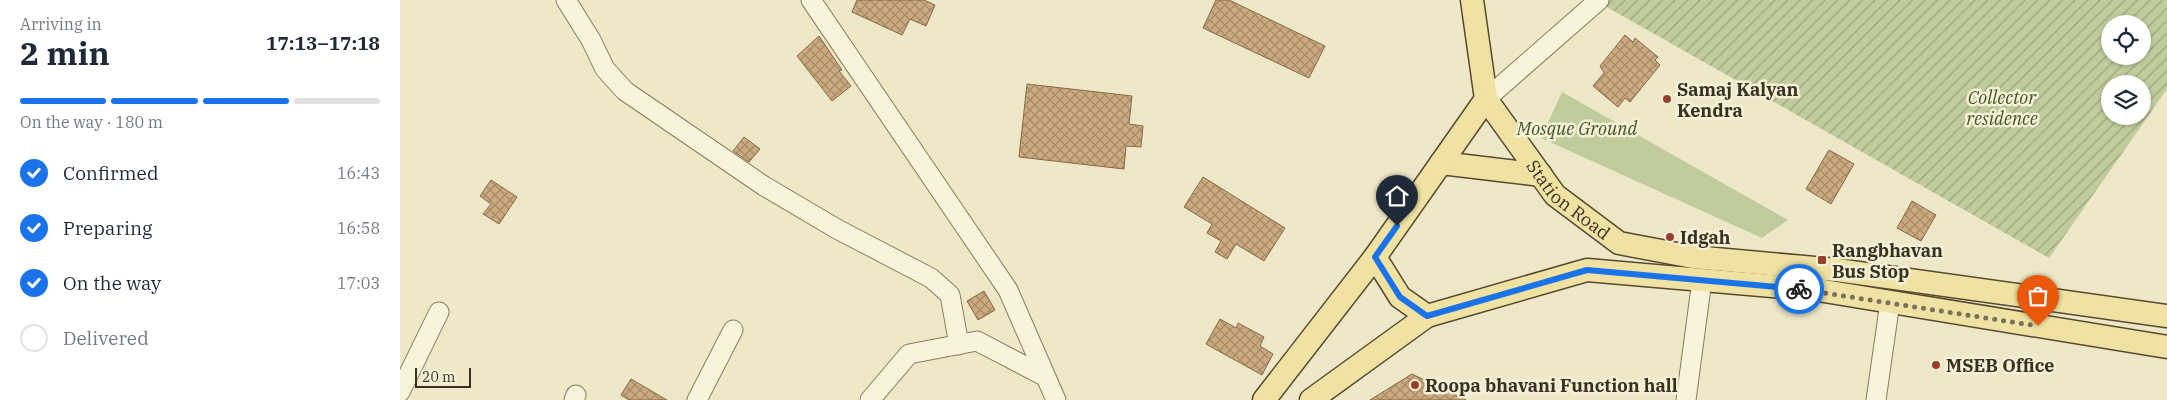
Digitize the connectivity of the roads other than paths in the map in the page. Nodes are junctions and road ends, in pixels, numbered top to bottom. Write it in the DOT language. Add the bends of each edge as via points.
graph roads {
  1 [pos="566,0"];
  2 [pos="811,0"];
  3 [pos="1472,0"];
  4 [pos="1599,0"];
  5 [pos="1486,99"];
  6 [pos="1441,163"];
  7 [pos="1541,175"];
  8 [pos="1375,257"];
  9 [pos="1702,280"];
  10 [pos="1890,302"];
  11 [pos="439,312"];
  12 [pos="1427,316"];
  13 [pos="2167,316"];
  14 [pos="733,330"];
  15 [pos="960,345"];
  16 [pos="2167,347"];
  17 [pos="1046,377"];
  18 [pos="400,392"];
  19 [pos="697,400"];
  20 [pos="870,400"];
  21 [pos="1056,400"];
  22 [pos="1264,400"];
  23 [pos="1311,400"];
  24 [pos="1686,400"];
  25 [pos="1876,400"];
  1 -- 15 [label="street" via="605,69 625,91 764,186 930,278 950,295"];
  2 -- 17 [label="street" via="1008,290"];
  3 -- 5 [label="main road, Station Road"];
  4 -- 5 [label="street"];
  5 -- 6 [label="main road"];
  5 -- 7 [label="main road, Station Road"];
  6 -- 7 [label="main road"];
  6 -- 8 [label="main road"];
  7 -- 13 [label="main road, Station Road" via="1555,194 1618,243 1693,257 1837,270"];
  8 -- 12 [label="main road" via="1400,297"];
  8 -- 22 [label="main road"];
  9 -- 10 [label="main road" via="1818,290"];
  9 -- 12 [label="main road" via="1587,270"];
  9 -- 24 [label="street"];
  10 -- 16 [label="main road"];
  10 -- 25 [label="street"];
  11 -- 18 [label="street"];
  12 -- 23 [label="main road"];
  14 -- 19 [label="street"];
  15 -- 17 [label="street" via="977,341"];
  15 -- 20 [label="street" via="909,354"];
  17 -- 21 [label="street"];
}
